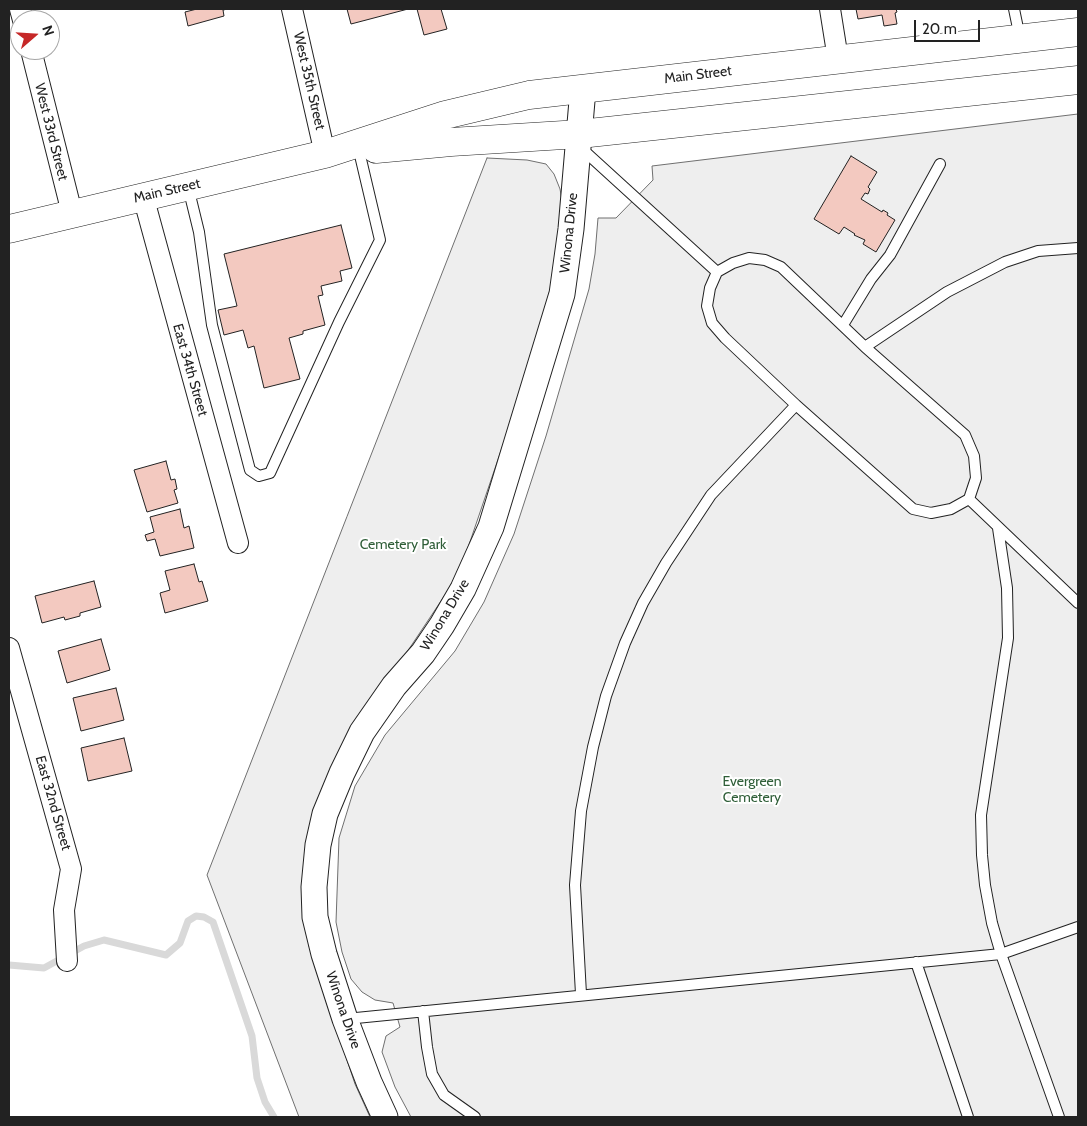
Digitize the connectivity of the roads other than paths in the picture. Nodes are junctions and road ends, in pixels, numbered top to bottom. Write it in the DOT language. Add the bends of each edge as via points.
graph roads {
  1 [pos="292,9"];
  2 [pos="830,9"];
  3 [pos="1014,9"];
  4 [pos="1078,32"];
  5 [pos="1020,39"];
  6 [pos="838,59"];
  7 [pos="34,60"];
  8 [pos="1078,80"];
  9 [pos="583,89"];
  10 [pos="579,140"];
  11 [pos="359,151"];
  12 [pos="325,154"];
  13 [pos="940,164"];
  14 [pos="188,186"];
  15 [pos="143,196"];
  16 [pos="72,213"];
  17 [pos="9,229"];
  18 [pos="1078,248"];
  19 [pos="717,272"];
  20 [pos="843,325"];
  21 [pos="865,347"];
  22 [pos="796,405"];
  23 [pos="969,499"];
  24 [pos="998,528"];
  25 [pos="238,543"];
  26 [pos="1078,603"];
  27 [pos="9,648"];
  28 [pos="1078,927"];
  29 [pos="1002,954"];
  30 [pos="67,961"];
  31 [pos="916,962"];
  32 [pos="581,994"];
  33 [pos="423,1011"];
  34 [pos="345,1019"];
  35 [pos="385,1117"];
  36 [pos="475,1117"];
  37 [pos="968,1117"];
  38 [pos="1060,1117"];
  1 -- 12 [label="street, West 35th Street"];
  2 -- 6 [label="street"];
  3 -- 5 [label="lane"];
  4 -- 5 [label="main road, Main Street"];
  5 -- 6 [label="main road, Main Street"];
  6 -- 9 [label="main road, Main Street"];
  7 -- 16 [label="street, West 33rd Street"];
  8 -- 10 [label="main road, Main Street"];
  9 -- 10 [label="street, Winona Drive"];
  9 -- 12 [label="main road, Main Street" via="529,95 445,115"];
  10 -- 11 [label="main road, Main Street" via="451,142"];
  10 -- 19 [label="lane"];
  10 -- 34 [label="street, Winona Drive" via="562,294 491,527 442,625 362,732 325,814 318,845 315,916"];
  11 -- 12 [label="main road, Main Street"];
  11 -- 14 [label="lane" via="380,240 270,474 259,476 250,470 212,325 199,232"];
  12 -- 14 [label="main road, Main Street"];
  13 -- 20 [label="lane" via="890,255"];
  14 -- 15 [label="main road, Main Street"];
  15 -- 16 [label="main road, Main Street"];
  15 -- 25 [label="street, East 34th Street"];
  16 -- 17 [label="main road, Main Street"];
  18 -- 21 [label="lane" via="1038,251 1005,262 947,292"];
  19 -- 20 [label="lane" via="750,258 765,260 781,267"];
  19 -- 22 [label="lane" via="707,306 712,323"];
  20 -- 21 [label="lane"];
  21 -- 23 [label="lane" via="965,435 974,456 976,478"];
  22 -- 23 [label="lane" via="913,509 931,513 950,509"];
  22 -- 32 [label="lane" via="711,495 666,563 625,643 593,747 581,811 575,886"];
  23 -- 24 [label="lane"];
  24 -- 26 [label="lane"];
  24 -- 29 [label="lane" via="1007,588 1008,638 981,825 985,885"];
  27 -- 30 [label="street, East 32nd Street" via="71,869 64,910"];
  28 -- 29 [label="lane"];
  29 -- 31 [label="lane"];
  29 -- 38 [label="lane"];
  31 -- 32 [label="lane"];
  31 -- 37 [label="lane"];
  32 -- 33 [label="lane"];
  33 -- 34 [label="lane"];
  33 -- 36 [label="lane" via="432,1074 444,1095"];
  34 -- 35 [label="street, Winona Drive"];
}
